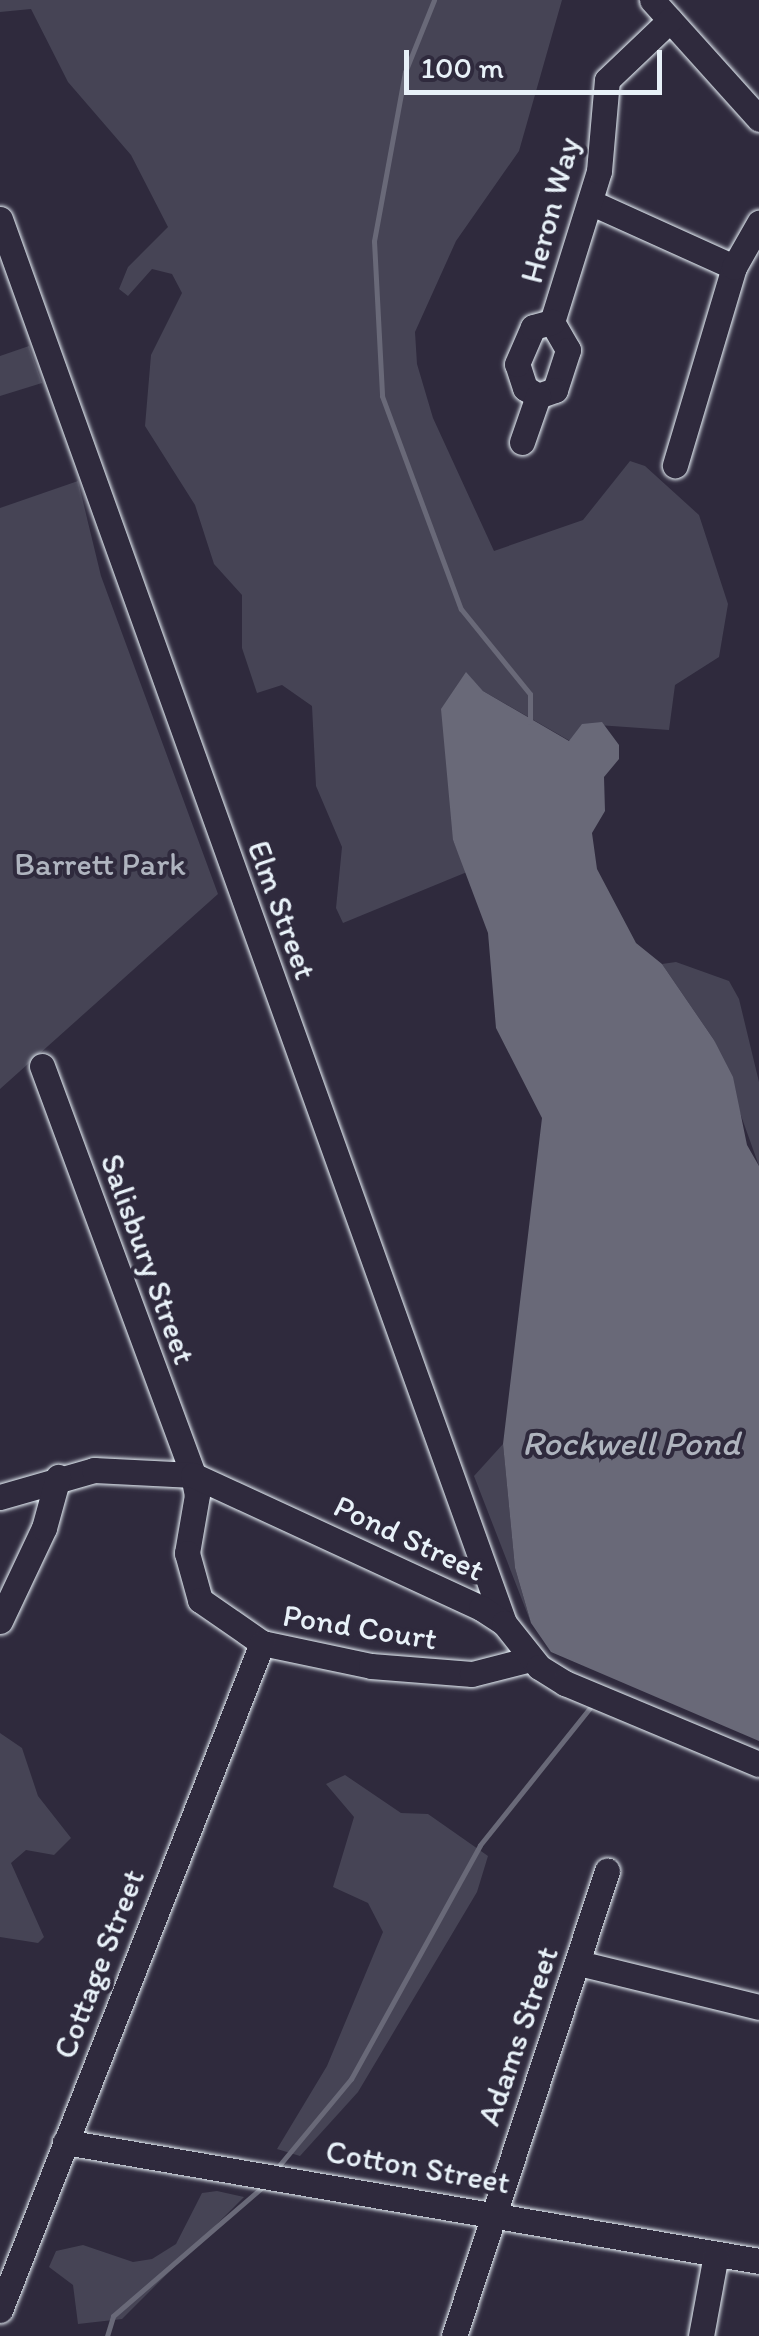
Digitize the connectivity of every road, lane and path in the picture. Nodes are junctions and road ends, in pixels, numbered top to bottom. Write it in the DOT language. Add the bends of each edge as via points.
graph roads {
  1 [pos="652,0"];
  2 [pos="670,20"];
  3 [pos="759,119"];
  4 [pos="590,202"];
  5 [pos="0,219"];
  6 [pos="759,223"];
  7 [pos="734,266"];
  8 [pos="552,322"];
  9 [pos="538,396"];
  10 [pos="522,442"];
  11 [pos="675,464"];
  12 [pos="42,1066"];
  13 [pos="193,1475"];
  14 [pos="58,1477"];
  15 [pos="0,1497"];
  16 [pos="0,1621"];
  17 [pos="504,1623"];
  18 [pos="262,1644"];
  19 [pos="532,1659"];
  20 [pos="759,1764"];
  21 [pos="606,1871"];
  22 [pos="579,1964"];
  23 [pos="759,2007"];
  24 [pos="65,2142"];
  25 [pos="492,2212"];
  26 [pos="716,2254"];
  27 [pos="759,2260"];
  28 [pos="0,2310"];
  29 [pos="454,2336"];
  30 [pos="701,2336"];
  1 -- 2 [label="street"];
  2 -- 3 [label="street"];
  2 -- 4 [label="street, Heron Way" via="607,80 605,139"];
  4 -- 7 [label="street"];
  4 -- 8 [label="street, Heron Way"];
  5 -- 17 [label="street, Elm Street"];
  6 -- 7 [label="street"];
  7 -- 11 [label="street"];
  8 -- 9 [label="street" via="568,350 555,390"];
  8 -- 9 [label="street" via="534,327 517,364 524,388"];
  9 -- 10 [label="street"];
  12 -- 13 [label="street, Salisbury Street"];
  13 -- 14 [label="street, Pond Street" via="158,1468"];
  13 -- 17 [label="street, Pond Street" via="461,1596"];
  13 -- 18 [label="street, Pond Court" via="193,1585 213,1613"];
  14 -- 15 [label="street, Pond Street"];
  14 -- 16 [label="street" via="44,1528"];
  17 -- 19 [label="street, Pond Street"];
  18 -- 19 [label="street, Pond Court" via="446,1674"];
  18 -- 24 [label="street, Cottage Street"];
  19 -- 20 [label="street, Pond Street" via="584,1691"];
  21 -- 22 [label="street, Adams Street"];
  22 -- 23 [label="street"];
  22 -- 25 [label="street, Adams Street"];
  24 -- 25 [label="street, Cotton Street"];
  24 -- 28 [label="street, Cottage Street"];
  25 -- 26 [label="street, Cotton Street"];
  25 -- 29 [label="street, Adams Street"];
  26 -- 27 [label="street, Cotton Street"];
  26 -- 30 [label="street"];
}
